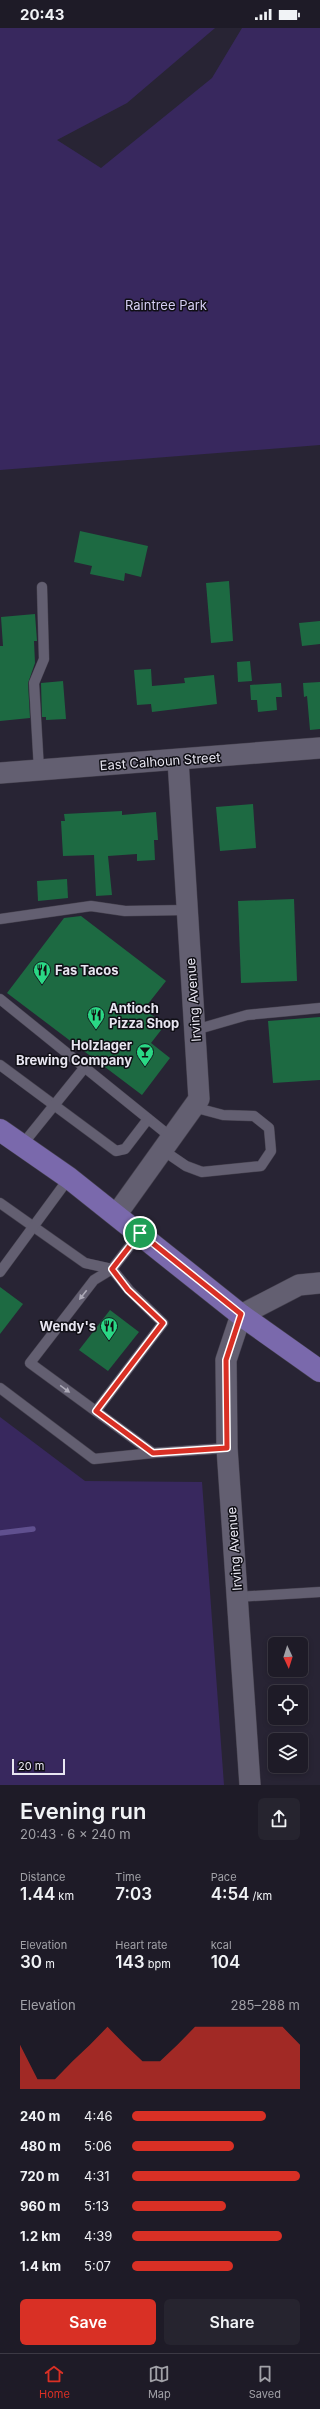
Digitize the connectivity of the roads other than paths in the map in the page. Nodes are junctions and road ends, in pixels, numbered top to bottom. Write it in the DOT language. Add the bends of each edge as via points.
graph roads {
  1 [pos="42,587"];
  2 [pos="320,748"];
  3 [pos="178,760"];
  4 [pos="38,770"];
  5 [pos="0,773"];
  6 [pos="187,910"];
  7 [pos="0,919"];
  8 [pos="0,999"];
  9 [pos="320,1008"];
  10 [pos="195,1030"];
  11 [pos="0,1065"];
  12 [pos="85,1068"];
  13 [pos="54,1106"];
  14 [pos="193,1107"];
  15 [pos="148,1118"];
  16 [pos="0,1130"];
  17 [pos="168,1144"];
  18 [pos="22,1145"];
  19 [pos="69,1178"];
  20 [pos="0,1203"];
  21 [pos="116,1215"];
  22 [pos="34,1227"];
  23 [pos="140,1233"];
  24 [pos="112,1269"];
  25 [pos="0,1272"];
  26 [pos="320,1283"];
  27 [pos="241,1314"];
  28 [pos="320,1371"];
  29 [pos="0,1388"];
  30 [pos="96,1411"];
  31 [pos="227,1448"];
  32 [pos="153,1453"];
  33 [pos="320,1592"];
  34 [pos="237,1597"];
  35 [pos="250,1785"];
  1 -- 4 [label="lane" via="44,659 34,683"];
  2 -- 3 [label="street, East Calhoun Street"];
  3 -- 4 [label="street, East Calhoun Street"];
  3 -- 6 [label="street, Irving Avenue"];
  4 -- 5 [label="street, East Calhoun Street"];
  6 -- 7 [label="lane" via="124,911 91,906"];
  6 -- 10 [label="street, Irving Avenue"];
  8 -- 12 [label="lane"];
  9 -- 10 [label="lane" via="247,1015"];
  10 -- 14 [label="street, Irving Avenue" via="199,1099"];
  11 -- 13 [label="lane"];
  12 -- 13 [label="lane"];
  12 -- 15 [label="lane"];
  13 -- 15 [label="lane" via="116,1151 125,1149"];
  13 -- 18 [label="lane"];
  14 -- 17 [label="street, Irving Avenue"];
  14 -- 17 [label="lane" via="223,1115 254,1116 269,1128 271,1151 261,1166 202,1172 186,1166"];
  15 -- 17 [label="lane"];
  16 -- 18 [label="main road"];
  17 -- 21 [label="street, Irving Avenue"];
  18 -- 19 [label="main road"];
  19 -- 21 [label="main road"];
  19 -- 22 [label="lane"];
  20 -- 22 [label="lane"];
  21 -- 23 [label="main road"];
  22 -- 24 [label="lane" via="85,1263"];
  22 -- 25 [label="lane"];
  23 -- 24 [label="lane"];
  23 -- 27 [label="main road"];
  24 -- 30 [label="lane" via="128,1290 163,1323"];
  24 -- 30 [label="lane, one-way" via="94,1280 30,1363"];
  26 -- 27 [label="street" via="299,1285"];
  27 -- 28 [label="main road"];
  27 -- 31 [label="street, Irving Avenue" via="226,1360"];
  29 -- 32 [label="lane" via="94,1458"];
  30 -- 32 [label="lane"];
  31 -- 32 [label="lane"];
  31 -- 34 [label="street, Irving Avenue"];
  33 -- 34 [label="lane"];
  34 -- 35 [label="street, Irving Avenue"];
}
